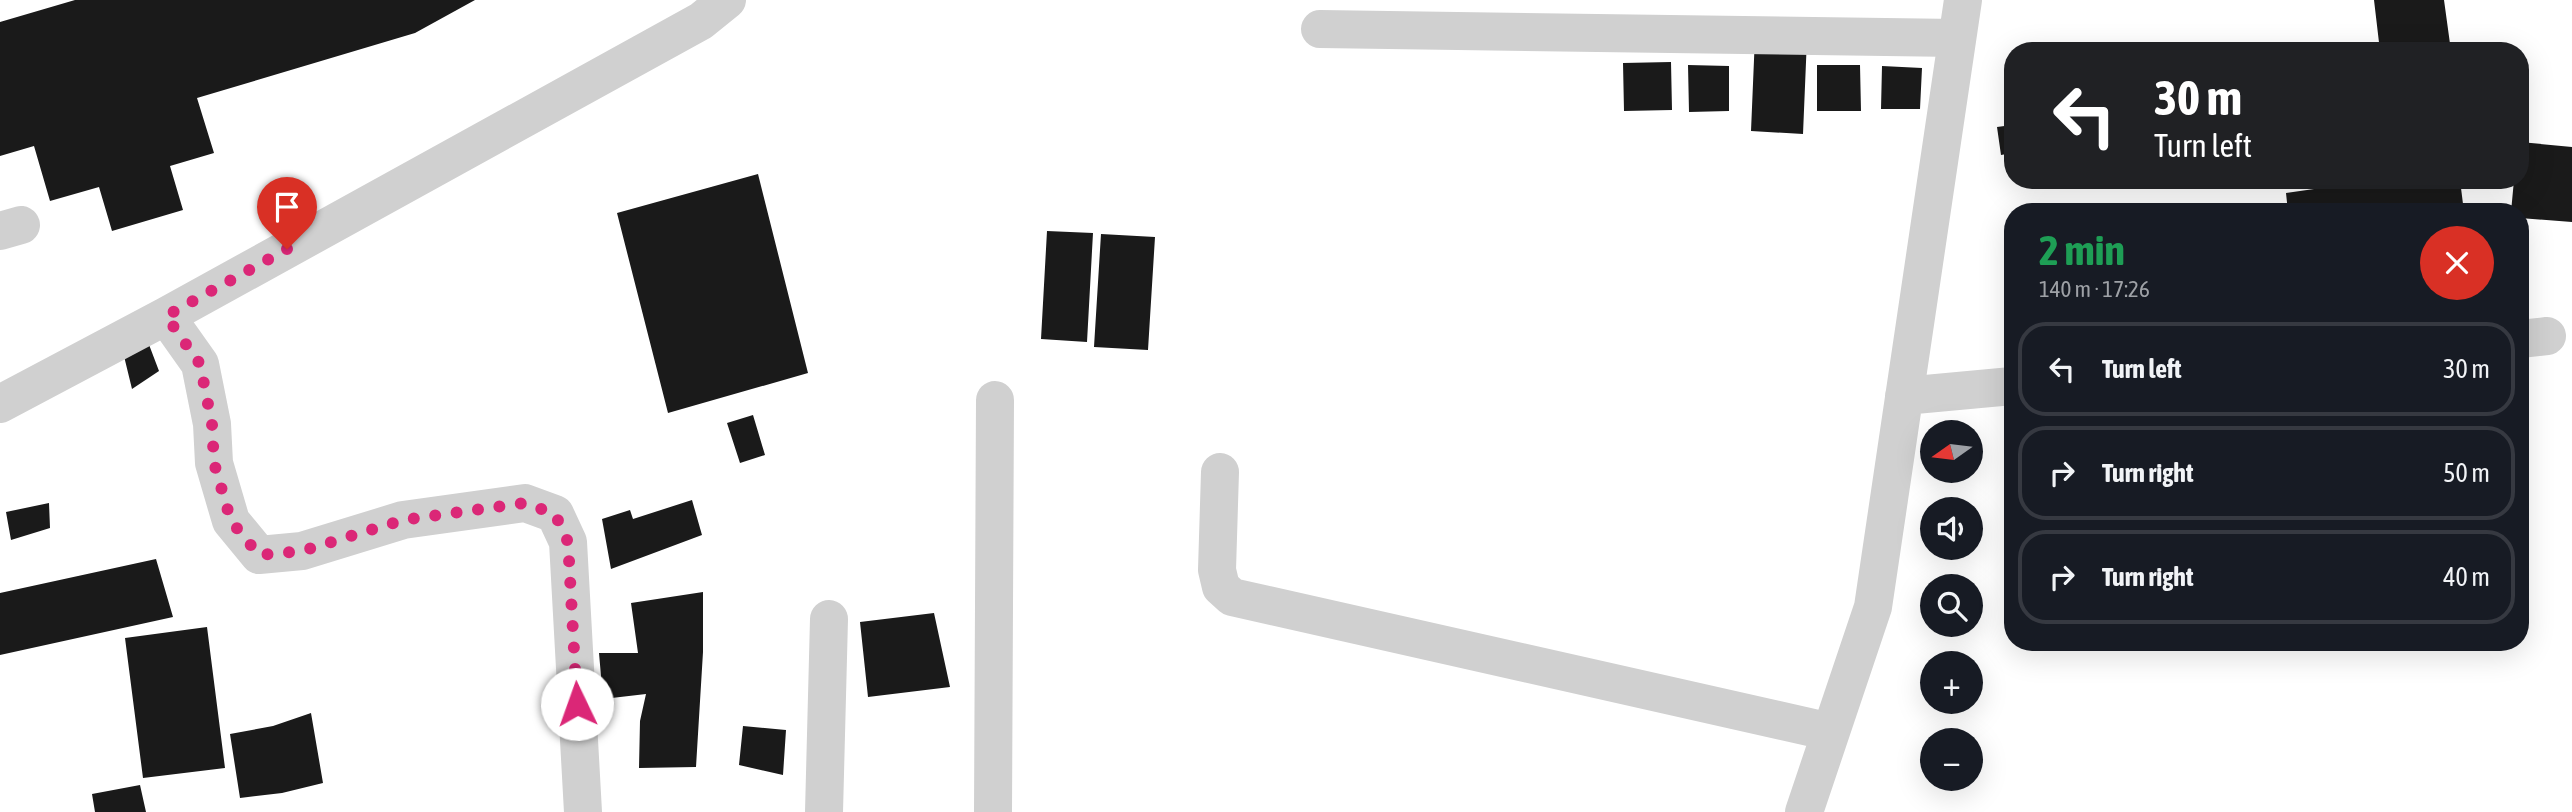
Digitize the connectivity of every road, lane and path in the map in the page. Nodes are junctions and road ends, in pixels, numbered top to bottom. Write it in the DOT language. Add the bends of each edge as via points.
graph roads {
  1 [pos="727,0"];
  2 [pos="1963,0"];
  3 [pos="1320,29"];
  4 [pos="1958,37"];
  5 [pos="166,316"];
  6 [pos="2004,387"];
  7 [pos="1904,396"];
  8 [pos="995,400"];
  9 [pos="0,404"];
  10 [pos="1220,472"];
  11 [pos="829,619"];
  12 [pos="1831,732"];
  13 [pos="583,812"];
  14 [pos="824,812"];
  15 [pos="993,812"];
  16 [pos="1804,812"];
  1 -- 5 [label="street" via="701,21"];
  2 -- 4 [label="street"];
  3 -- 4 [label="street"];
  4 -- 7 [label="street"];
  5 -- 9 [label="street"];
  5 -- 13 [label="street" via="200,364 214,463 231,521 259,555 302,551 403,520 525,503 555,514 568,542"];
  6 -- 7 [label="street"];
  7 -- 12 [label="street" via="1873,607"];
  8 -- 15 [label="street"];
  10 -- 12 [label="street" via="1217,570 1221,587 1232,597"];
  11 -- 14 [label="street"];
  12 -- 16 [label="street"];
}
